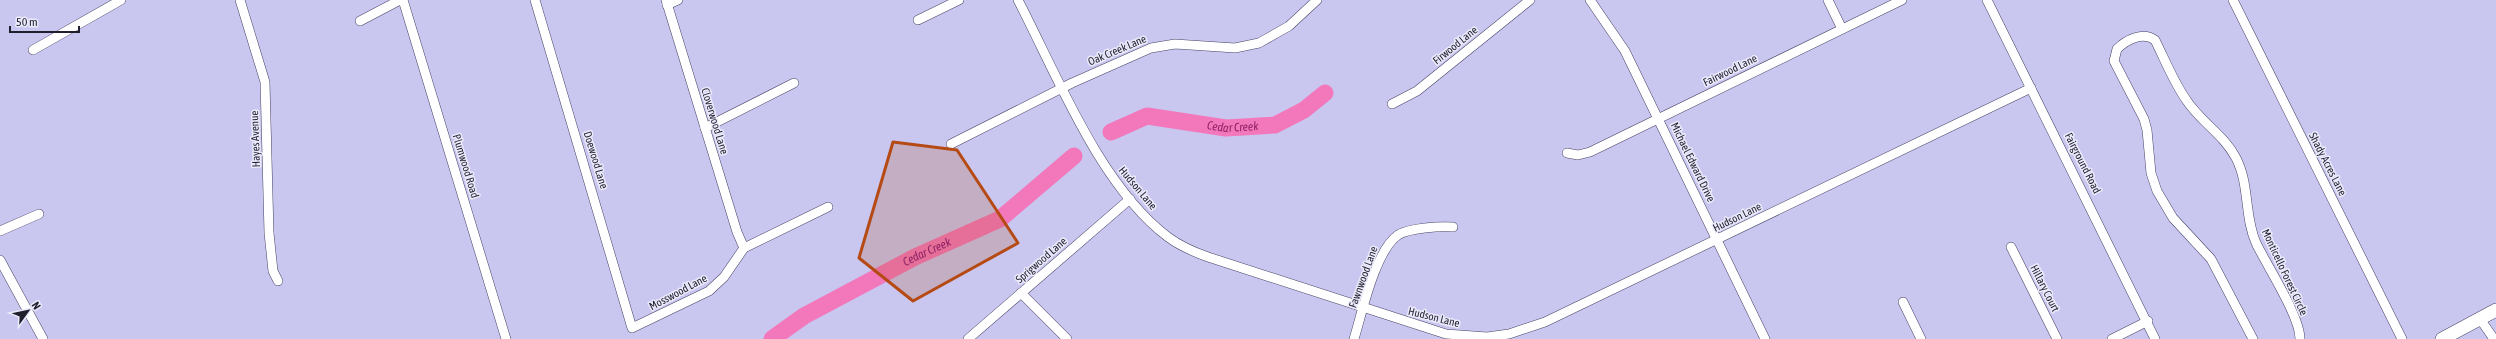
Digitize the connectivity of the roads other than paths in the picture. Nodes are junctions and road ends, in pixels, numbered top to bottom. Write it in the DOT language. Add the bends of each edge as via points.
graph roads {
  1 [pos="121,0"];
  2 [pos="240,0"];
  3 [pos="402,0"];
  4 [pos="535,0"];
  5 [pos="678,0"];
  6 [pos="959,0"];
  7 [pos="1018,0"];
  8 [pos="1530,0"];
  9 [pos="1590,0"];
  10 [pos="1828,0"];
  11 [pos="1902,0"];
  12 [pos="1987,0"];
  13 [pos="2233,0"];
  14 [pos="667,2"];
  15 [pos="1312,2"];
  16 [pos="918,20"];
  17 [pos="360,21"];
  18 [pos="1842,29"];
  19 [pos="33,50"];
  20 [pos="794,83"];
  21 [pos="1063,88"];
  22 [pos="2031,88"];
  23 [pos="1392,104"];
  24 [pos="1659,118"];
  25 [pos="705,128"];
  26 [pos="951,144"];
  27 [pos="1567,154"];
  28 [pos="1130,198"];
  29 [pos="828,207"];
  30 [pos="39,214"];
  31 [pos="1452,227"];
  32 [pos="0,231"];
  33 [pos="1718,240"];
  34 [pos="2011,247"];
  35 [pos="744,248"];
  36 [pos="0,260"];
  37 [pos="278,281"];
  38 [pos="1021,293"];
  39 [pos="1903,302"];
  40 [pos="1364,309"];
  41 [pos="2496,310"];
  42 [pos="2480,319"];
  43 [pos="2148,322"];
  44 [pos="632,328"];
  45 [pos="43,339"];
  46 [pos="506,339"];
  47 [pos="968,339"];
  48 [pos="1068,339"];
  49 [pos="1354,339"];
  50 [pos="1766,339"];
  51 [pos="1921,339"];
  52 [pos="2057,339"];
  53 [pos="2112,339"];
  54 [pos="2155,339"];
  55 [pos="2253,339"];
  56 [pos="2300,339"];
  57 [pos="2402,339"];
  58 [pos="2442,339"];
  59 [pos="2494,339"];
  1 -- 19 [label="street"];
  2 -- 37 [label="street, Hayes Avenue" via="265,82 269,233 273,271"];
  3 -- 17 [label="street"];
  3 -- 46 [label="street, Plumwood Road"];
  4 -- 44 [label="street, Doewood Lane"];
  5 -- 14 [label="street"];
  6 -- 16 [label="street"];
  7 -- 21 [label="street, Hudson Lane"];
  8 -- 23 [label="street, Firwood Lane" via="1417,91"];
  9 -- 24 [label="street, Michael Edward Drive" via="1625,51"];
  10 -- 18 [label="street"];
  11 -- 18 [label="street, Fairwood Lane"];
  12 -- 22 [label="street, Fairground Road"];
  13 -- 57 [label="street, Shady Acres Lane"];
  14 -- 25 [label="street, Cloverwood Lane"];
  15 -- 21 [label="street, Oak Creek Lane" via="1288,26 1259,44 1235,48 1175,44 1151,48"];
  18 -- 24 [label="street, Fairwood Lane"];
  20 -- 25 [label="street"];
  21 -- 26 [label="street, Oak Creek Lane"];
  21 -- 28 [label="street, Hudson Lane" via="1104,166"];
  22 -- 33 [label="street, Hudson Lane"];
  22 -- 43 [label="street, Fairground Road"];
  24 -- 27 [label="street, Fairwood Lane" via="1590,152"];
  24 -- 33 [label="street, Michael Edward Drive"];
  25 -- 35 [label="street, Cloverwood Lane" via="736,232"];
  28 -- 38 [label="street, Sprigwood Lane"];
  28 -- 40 [label="street, Hudson Lane" via="1154,225 1190,250"];
  29 -- 35 [label="street, Mosswood Lane"];
  30 -- 32 [label="street"];
  31 -- 40 [label="street, Fawnwood Lane" via="1415,230 1398,235 1391,241 1382,256"];
  33 -- 40 [label="street, Hudson Lane" via="1545,322 1508,334 1487,337 1446,334"];
  33 -- 50 [label="street, Michael Edward Drive"];
  34 -- 52 [label="street, Hillary Court"];
  35 -- 44 [label="street, Mosswood Lane" via="724,277 709,291"];
  36 -- 45 [label="street"];
  38 -- 47 [label="street, Sprigwood Lane"];
  38 -- 48 [label="street"];
  39 -- 51 [label="street"];
  40 -- 49 [label="street, Fawnwood Lane"];
  41 -- 42 [label="main road"];
  42 -- 58 [label="main road"];
  42 -- 59 [label="street"];
  43 -- 53 [label="street"];
  43 -- 54 [label="street, Fairground Road"];
  55 -- 56 [label="street, Monticello Forest Circle" via="2212,259 2173,218 2157,191 2151,173 2144,119 2114,61 2117,49 2139,37 2150,36 2155,40 2187,102 2218,132 2237,159 2246,186 2251,228 2295,320"];
}
